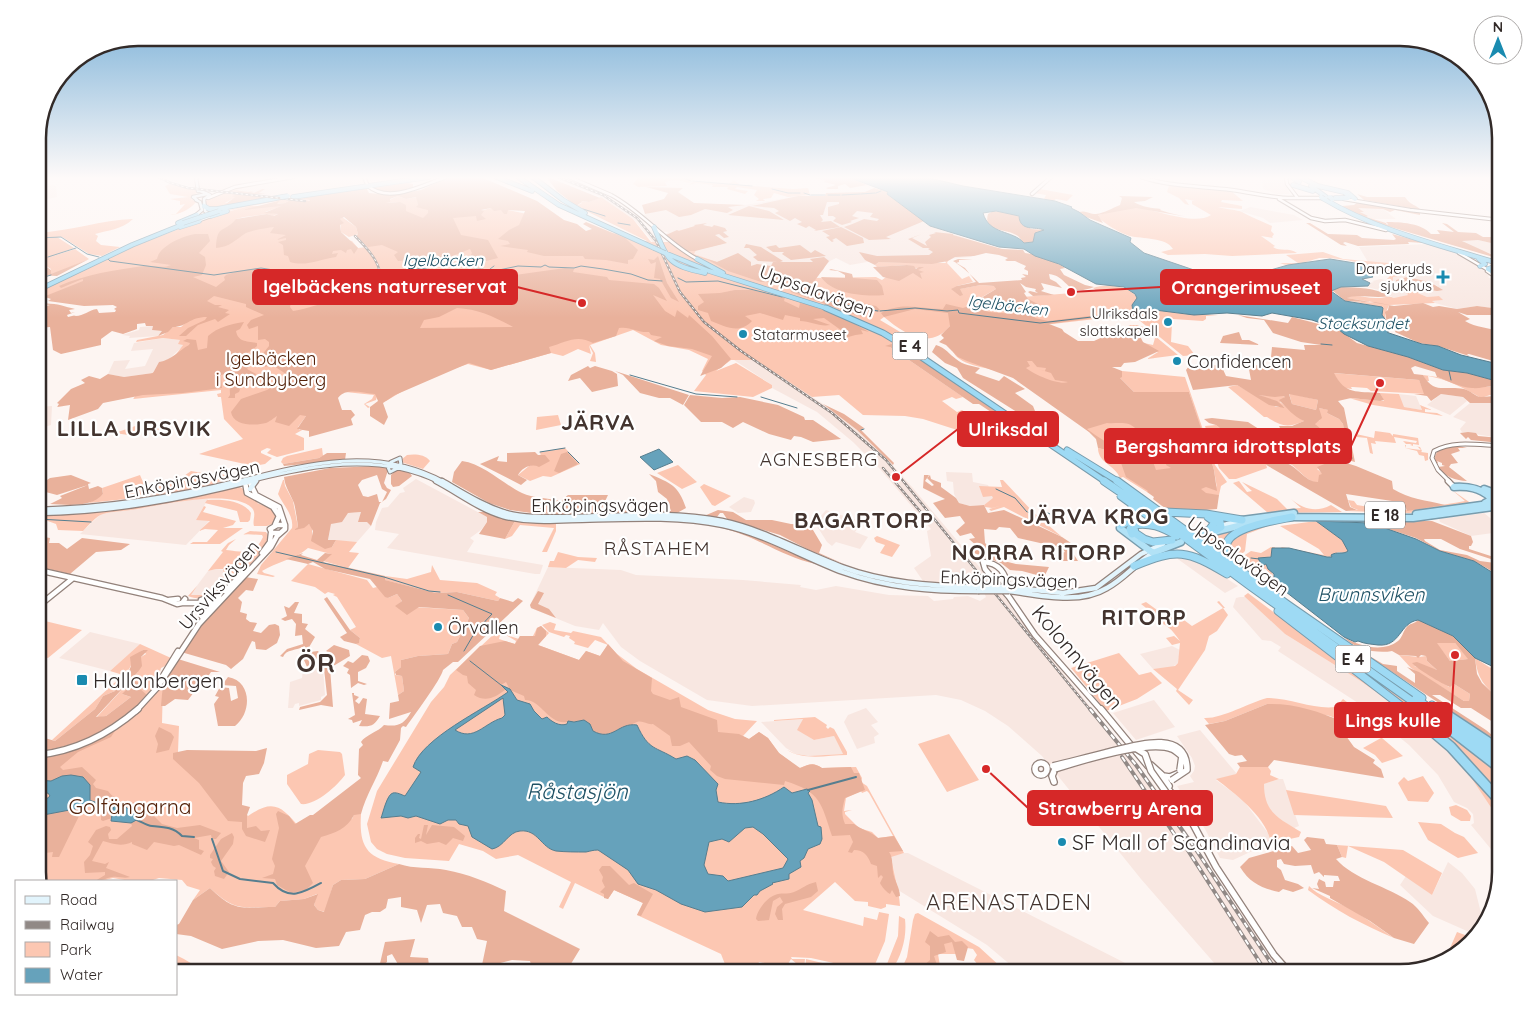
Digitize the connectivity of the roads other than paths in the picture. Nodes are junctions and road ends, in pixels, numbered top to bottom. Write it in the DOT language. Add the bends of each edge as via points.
graph roads {
  1 [pos="181,224"];
  2 [pos="602,224"];
  3 [pos="606,224"];
  4 [pos="608,224"];
  5 [pos="650,224"];
  6 [pos="1359,224"];
  7 [pos="1374,224"];
  8 [pos="1378,224"];
  9 [pos="654,227"];
  10 [pos="615,228"];
  11 [pos="663,234"];
  12 [pos="657,236"];
  13 [pos="1442,245"];
  14 [pos="654,246"];
  15 [pos="665,251"];
  16 [pos="697,259"];
  17 [pos="1492,259"];
  18 [pos="1492,261"];
  19 [pos="88,265"];
  20 [pos="1482,266"];
  21 [pos="1492,267"];
  22 [pos="1492,273"];
  23 [pos="731,279"];
  24 [pos="741,280"];
  25 [pos="46,285"];
  26 [pos="46,285"];
  27 [pos="1492,446"];
  28 [pos="1062,447"];
  29 [pos="387,464"];
  30 [pos="401,466"];
  31 [pos="1089,470"];
  32 [pos="260,479"];
  33 [pos="246,482"];
  34 [pos="1452,486"];
  35 [pos="250,489"];
  36 [pos="1492,492"];
  37 [pos="1128,502"];
  38 [pos="1476,505"];
  39 [pos="1492,505"];
  40 [pos="1152,506"];
  41 [pos="1492,507"];
  42 [pos="46,511"];
  43 [pos="46,512"];
  44 [pos="1206,514"];
  45 [pos="1292,517"];
  46 [pos="690,518"];
  47 [pos="1242,520"];
  48 [pos="1138,524"];
  49 [pos="275,525"];
  50 [pos="285,525"];
  51 [pos="1222,526"];
  52 [pos="1120,527"];
  53 [pos="1209,531"];
  54 [pos="281,532"];
  55 [pos="271,533"];
  56 [pos="1132,534"];
  57 [pos="1193,534"];
  58 [pos="1177,539"];
  59 [pos="1139,542"];
  60 [pos="1160,545"];
  61 [pos="1150,551"];
  62 [pos="1162,554"];
  63 [pos="1142,556"];
  64 [pos="1134,566"];
  65 [pos="46,572"];
  66 [pos="1230,575"];
  67 [pos="72,578"];
  68 [pos="231,585"];
  69 [pos="1009,589"];
  70 [pos="1078,594"];
  71 [pos="46,600"];
  72 [pos="200,600"];
  73 [pos="183,601"];
  74 [pos="215,602"];
  75 [pos="1278,611"];
  76 [pos="1304,616"];
  77 [pos="1388,675"];
  78 [pos="1398,685"];
  79 [pos="1429,713"];
  80 [pos="1492,745"];
  81 [pos="1134,748"];
  82 [pos="46,753"];
  83 [pos="1492,754"];
  84 [pos="1492,762"];
  85 [pos="1149,768"];
  86 [pos="1055,769"];
  87 [pos="1180,770"];
  88 [pos="1164,778"];
  89 [pos="1172,780"];
  90 [pos="1054,782"];
  91 [pos="1492,790"];
  92 [pos="1171,793"];
  93 [pos="1178,801"];
  94 [pos="1193,824"];
  95 [pos="1282,964"];
  1 -- 19 [label="highway"];
  2 -- 14 [label="highway, Uppsalavägen / E 4"];
  3 -- 10 [label="highway, Uppsalavägen / E 4"];
  4 -- 10 [label="highway"];
  5 -- 9 [label="street"];
  6 -- 20 [label="street" via="1462,254"];
  7 -- 13 [label="highway"];
  8 -- 17 [label="highway"];
  9 -- 11 [label="street"];
  9 -- 12 [label="highway"];
  10 -- 14 [label="highway, Uppsalavägen / E 4"];
  11 -- 12 [label="highway"];
  11 -- 16 [label="street" via="687,255"];
  12 -- 23 [label="highway" via="674,265"];
  13 -- 18 [label="highway"];
  13 -- 20 [label="highway" via="1480,259 1485,264"];
  14 -- 15 [label="highway, Uppsalavägen / E 4, bridge"];
  15 -- 23 [label="highway, Uppsalavägen / E 4"];
  15 -- 24 [label="highway, Uppsalavägen / E 4"];
  16 -- 24 [label="highway"];
  19 -- 25 [label="highway"];
  19 -- 26 [label="highway"];
  20 -- 21 [label="highway"];
  20 -- 22 [label="street"];
  23 -- 31 [label="highway, Uppsalavägen / E 4" via="816,304 877,330"];
  24 -- 28 [label="highway, Uppsalavägen / E 4" via="826,305 887,332"];
  27 -- 34 [label="street" via="1454,444 1436,448 1432,460"];
  28 -- 40 [label="highway, E 4"];
  28 -- 78 [label="highway, Uppsalavägen / E 4"];
  29 -- 30 [label="main road, Enköpingsvägen"];
  29 -- 30 [label="main road" via="390,472"];
  29 -- 32 [label="main road, Enköpingsvägen" via="331,465"];
  29 -- 33 [label="main road, Enköpingsvägen" via="331,462"];
  30 -- 46 [label="main road, Enköpingsvägen" via="435,476 492,508 520,516"];
  30 -- 46 [label="main road, Enköpingsvägen" via="429,477 483,508 510,517 545,521"];
  31 -- 37 [label="highway"];
  31 -- 79 [label="highway, Uppsalavägen / E 4"];
  32 -- 33 [label="main road, Enköpingsvägen"];
  32 -- 35 [label="main road"];
  33 -- 35 [label="street"];
  33 -- 42 [label="main road, Enköpingsvägen" via="145,501"];
  33 -- 43 [label="main road, Enköpingsvägen" via="131,506"];
  33 -- 49 [label="street" via="248,494 276,510 279,516"];
  34 -- 36 [label="highway" via="1476,486"];
  34 -- 38 [label="highway" via="1474,488 1490,497 1489,501"];
  35 -- 50 [label="street" via="278,506"];
  37 -- 52 [label="highway" via="1136,516"];
  37 -- 58 [label="highway, E 4"];
  38 -- 39 [label="highway, E 18"];
  38 -- 47 [label="highway, E 18" via="1409,515 1293,513"];
  40 -- 44 [label="highway, E 18" via="1176,515"];
  40 -- 57 [label="highway, E 4"];
  41 -- 45 [label="highway, E 18" via="1413,518"];
  44 -- 47 [label="highway, E 18"];
  44 -- 51 [label="highway" via="1216,518"];
  45 -- 53 [label="highway, E 18"];
  45 -- 76 [label="highway" via="1238,532 1228,540 1226,549 1230,558"];
  46 -- 69 [label="main road, Enköpingsvägen, bridge" via="742,526 843,567 897,584 929,590"];
  47 -- 51 [label="main road"];
  48 -- 56 [label="highway" via="1131,527"];
  48 -- 58 [label="highway" via="1153,524"];
  48 -- 58 [label="highway" via="1134,531 1143,539 1154,542"];
  49 -- 50 [label="street"];
  49 -- 55 [label="street, Ursviksvägen" via="270,529"];
  50 -- 54 [label="street, Ursviksvägen"];
  51 -- 53 [label="highway"];
  52 -- 56 [label="main road"];
  52 -- 59 [label="highway"];
  53 -- 57 [label="highway, E 18"];
  53 -- 57 [label="highway" via="1216,524 1213,519 1197,517 1184,521"];
  54 -- 55 [label="street"];
  54 -- 74 [label="street, Ursviksvägen" via="265,554"];
  55 -- 68 [label="street, Ursviksvägen" via="270,542 262,554"];
  56 -- 59 [label="main road"];
  57 -- 76 [label="highway"];
  58 -- 60 [label="main road, Enköpingsvägen"];
  58 -- 61 [label="highway"];
  58 -- 66 [label="highway, E 4"];
  59 -- 60 [label="main road"];
  59 -- 61 [label="highway"];
  59 -- 63 [label="main road"];
  60 -- 61 [label="main road, Enköpingsvägen"];
  61 -- 62 [label="highway"];
  61 -- 63 [label="main road, Enköpingsvägen"];
  62 -- 64 [label="highway"];
  62 -- 66 [label="highway" via="1188,553"];
  63 -- 64 [label="main road, Enköpingsvägen"];
  63 -- 70 [label="main road, Enköpingsvägen" via="1096,588"];
  64 -- 70 [label="main road, Enköpingsvägen" via="1100,592"];
  65 -- 67 [label="street"];
  66 -- 75 [label="highway, E 4"];
  67 -- 71 [label="street"];
  67 -- 73 [label="street"];
  68 -- 72 [label="street" via="217,597"];
  68 -- 74 [label="street, Ursviksvägen"];
  69 -- 70 [label="main road, Enköpingsvägen"];
  69 -- 81 [label="street, Kolonnvägen" via="1004,571 995,564 983,562 1035,635"];
  72 -- 73 [label="street"];
  72 -- 74 [label="street"];
  73 -- 74 [label="street"];
  74 -- 82 [label="street, Ursviksvägen" via="194,627 141,707 115,726 74,746"];
  75 -- 79 [label="highway, E 4"];
  75 -- 91 [label="highway" via="1432,729"];
  76 -- 77 [label="highway"];
  77 -- 78 [label="highway"];
  77 -- 80 [label="highway"];
  78 -- 83 [label="highway, Uppsalavägen / E 4"];
  79 -- 84 [label="highway, Uppsalavägen / E 4"];
  81 -- 85 [label="street, Kolonnvägen"];
  81 -- 86 [label="street, bridge"];
  81 -- 87 [label="street, bridge" via="1170,748 1180,756 1183,764"];
  81 -- 88 [label="street, Kolonnvägen"];
  81 -- 92 [label="street, bridge" via="1145,754 1151,771"];
  85 -- 88 [label="street, Kolonnvägen"];
  85 -- 93 [label="street, Kolonnvägen"];
  86 -- 89 [label="street, bridge" via="1047,769 1144,743 1160,742 1177,748 1186,758 1187,770"];
  86 -- 90 [label="street"];
  87 -- 88 [label="street"];
  88 -- 89 [label="street"];
  88 -- 92 [label="street, Kolonnvägen"];
  89 -- 92 [label="street, Kolonnvägen"];
  92 -- 93 [label="street, Kolonnvägen"];
  92 -- 94 [label="street"];
  93 -- 94 [label="street, Kolonnvägen"];
  94 -- 95 [label="street, Kolonnvägen" via="1216,868"];
}
